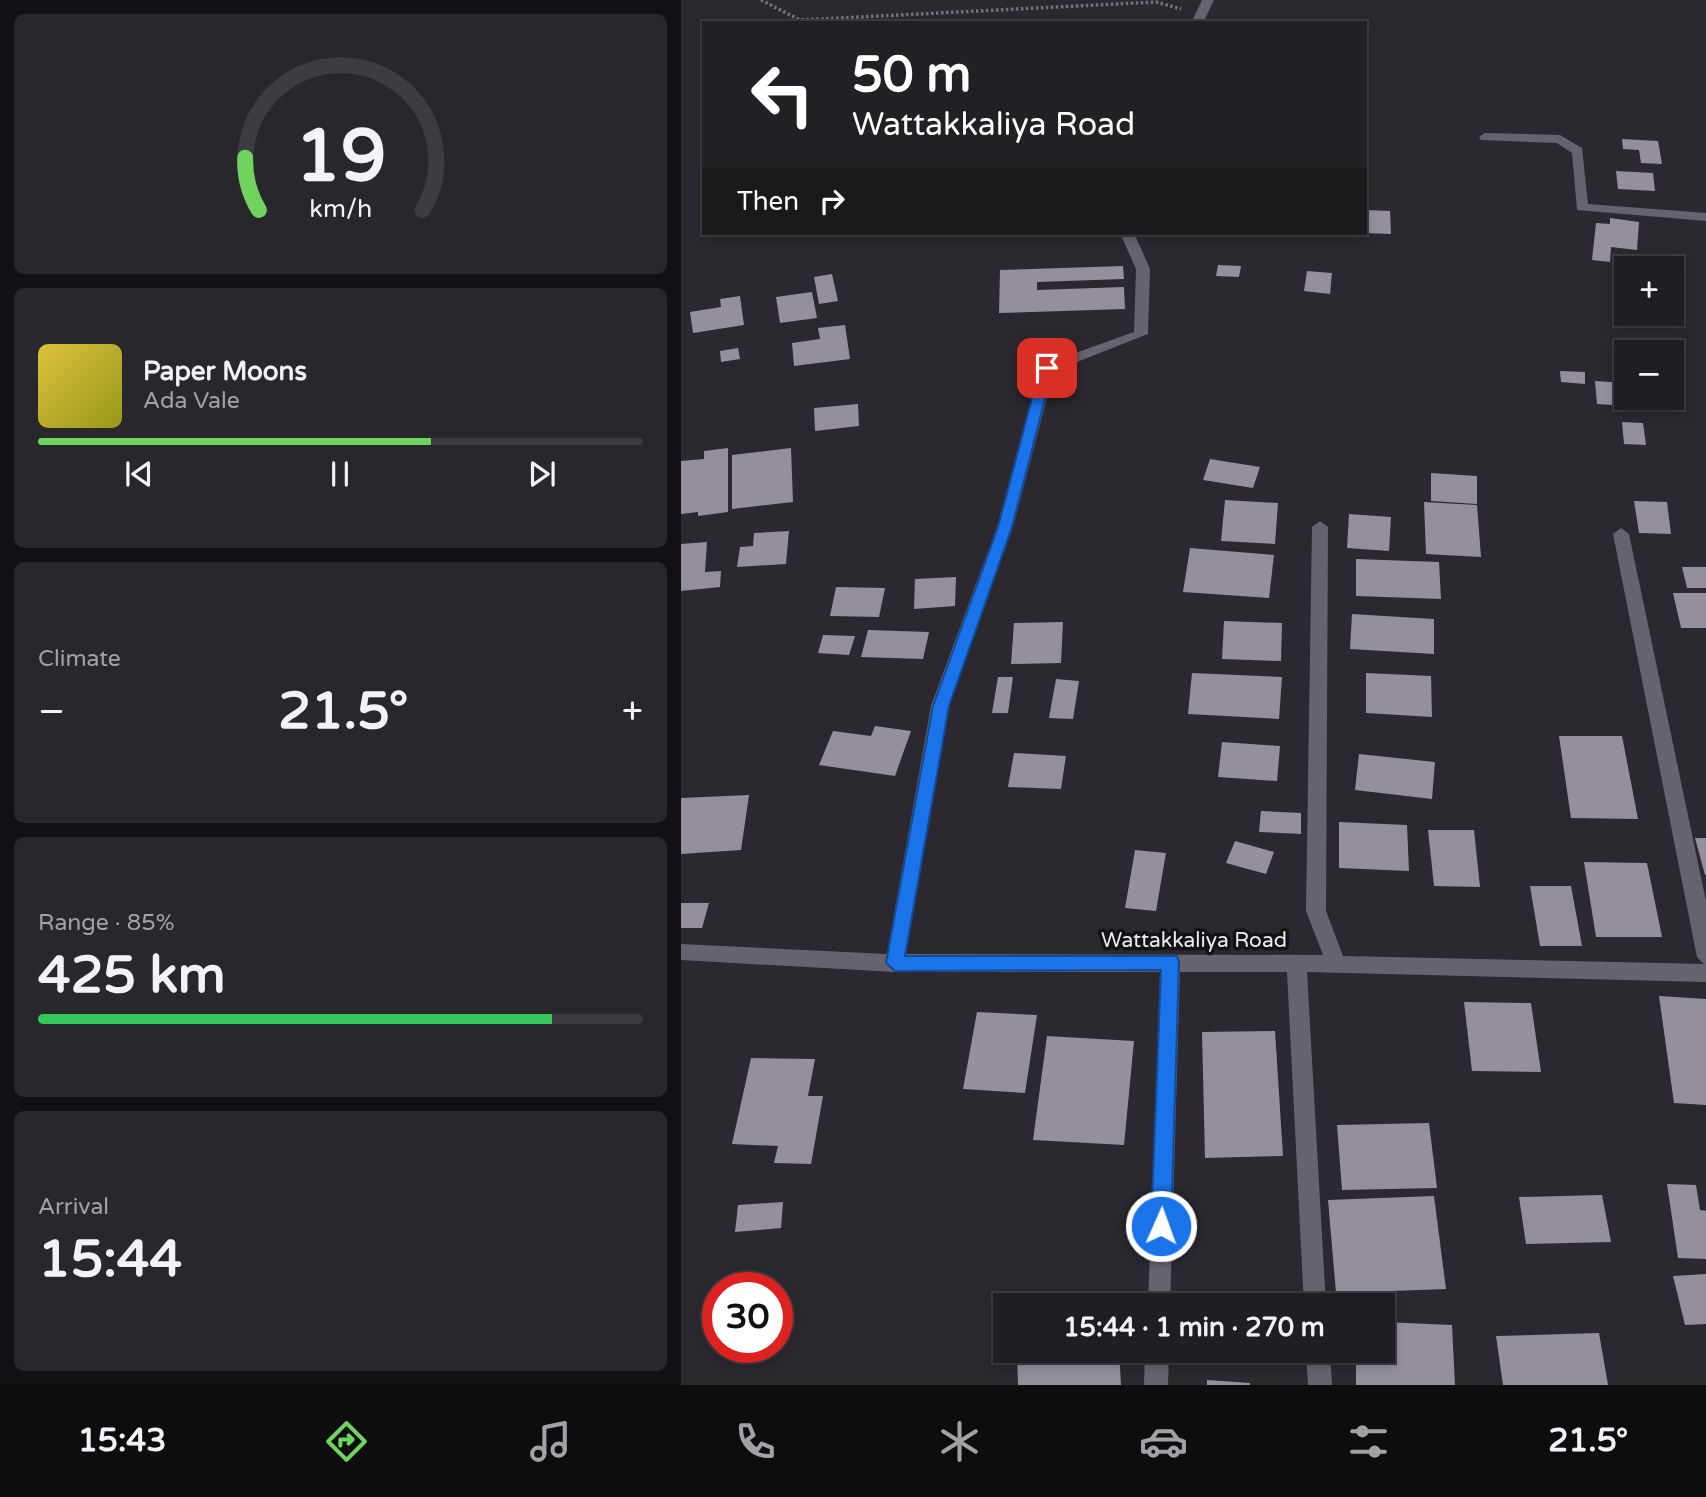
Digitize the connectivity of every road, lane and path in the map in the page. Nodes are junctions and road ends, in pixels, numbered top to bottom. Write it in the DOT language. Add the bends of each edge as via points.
graph roads {
  1 [pos="761,0"];
  2 [pos="1208,0"];
  3 [pos="1200,19"];
  4 [pos="1485,137"];
  5 [pos="1706,217"];
  6 [pos="1128,235"];
  7 [pos="1320,527"];
  8 [pos="1621,534"];
  9 [pos="681,952"];
  10 [pos="1706,957"];
  11 [pos="1170,962"];
  12 [pos="895,963"];
  13 [pos="1297,963"];
  14 [pos="1336,964"];
  15 [pos="1706,973"];
  16 [pos="1159,1293"];
  17 [pos="1314,1293"];
  18 [pos="1157,1363"];
  19 [pos="1319,1363"];
  20 [pos="1156,1385"];
  21 [pos="1320,1385"];
  1 -- 3 [label="path" via="800,20 1156,2"];
  2 -- 3 [label="street"];
  4 -- 5 [label="street" via="1560,139 1578,151 1582,207"];
  6 -- 12 [label="street" via="1143,269 1141,334 1047,368 1005,527 941,706"];
  7 -- 14 [label="street" via="1316,911"];
  8 -- 10 [label="street"];
  9 -- 12 [label="street, Wattakkaliya Road"];
  11 -- 12 [label="street, Wattakkaliya Road"];
  11 -- 13 [label="street, Wattakkaliya Road"];
  11 -- 16 [label="street"];
  13 -- 14 [label="street, Wattakkaliya Road"];
  13 -- 17 [label="street"];
  14 -- 15 [label="street, Wattakkaliya Road"];
  18 -- 20 [label="street"];
  19 -- 21 [label="street"];
}
